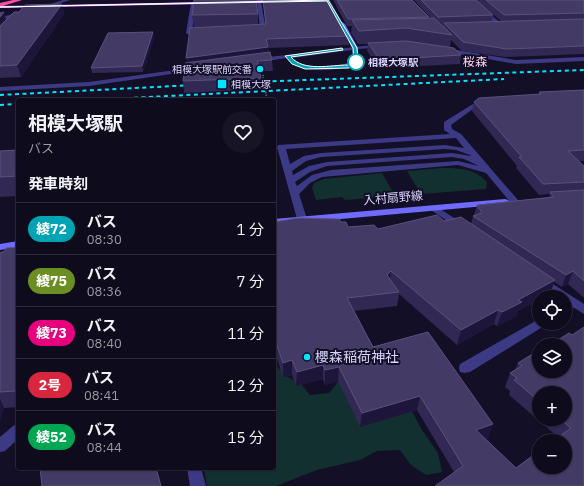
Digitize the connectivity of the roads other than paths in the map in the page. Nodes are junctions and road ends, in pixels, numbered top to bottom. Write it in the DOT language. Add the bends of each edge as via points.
graph roads {
  1 [pos="19,0"];
  2 [pos="68,0"];
  3 [pos="472,0"];
  4 [pos="240,1"];
  5 [pos="280,1"];
  6 [pos="208,2"];
  7 [pos="259,2"];
  8 [pos="193,3"];
  9 [pos="0,6"];
  10 [pos="48,6"];
  11 [pos="21,13"];
  12 [pos="339,18"];
  13 [pos="0,19"];
  14 [pos="13,22"];
  15 [pos="509,25"];
  16 [pos="494,26"];
  17 [pos="501,26"];
  18 [pos="248,32"];
  19 [pos="196,33"];
  20 [pos="449,43"];
  21 [pos="390,46"];
  22 [pos="355,48"];
  23 [pos="436,49"];
  24 [pos="459,53"];
  25 [pos="288,56"];
  26 [pos="584,59"];
  27 [pos="255,61"];
  28 [pos="201,69"];
  29 [pos="0,89"];
  30 [pos="490,101"];
  31 [pos="458,136"];
  32 [pos="278,148"];
  33 [pos="473,154"];
  34 [pos="480,163"];
  35 [pos="288,170"];
  36 [pos="489,173"];
  37 [pos="291,181"];
  38 [pos="294,193"];
  39 [pos="434,208"];
  40 [pos="302,219"];
  41 [pos="276,222"];
  42 [pos="469,231"];
  43 [pos="16,244"];
  44 [pos="0,247"];
  45 [pos="533,275"];
  46 [pos="553,290"];
  47 [pos="572,304"];
  48 [pos="584,310"];
  49 [pos="532,328"];
  50 [pos="465,368"];
  51 [pos="16,432"];
  52 [pos="0,446"];
  53 [pos="194,470"];
  54 [pos="198,486"];
  1 -- 9 [label="highway"];
  2 -- 10 [label="street"];
  3 -- 17 [label="street"];
  4 -- 7 [label="main road"];
  5 -- 7 [label="main road"];
  6 -- 8 [label="main road"];
  7 -- 18 [label="street" via="263,31"];
  8 -- 10 [label="main road"];
  8 -- 19 [label="street" via="189,33"];
  9 -- 10 [label="main road"];
  10 -- 11 [label="street"];
  11 -- 13 [label="street"];
  11 -- 14 [label="street"];
  12 -- 22 [label="street" via="348,30"];
  15 -- 17 [label="street"];
  16 -- 17 [label="street"];
  20 -- 24 [label="street"];
  21 -- 22 [label="street"];
  22 -- 25 [label="street"];
  22 -- 25 [label="street" via="356,62 349,66 305,67 294,63"];
  23 -- 24 [label="street"];
  24 -- 26 [label="street" via="516,62"];
  25 -- 27 [label="street"];
  28 -- 29 [label="street" via="89,84"];
  30 -- 31 [label="street" via="476,105 447,124 448,130"];
  31 -- 32 [label="street"];
  31 -- 33 [label="street"];
  32 -- 35 [label="street"];
  33 -- 34 [label="street"];
  33 -- 35 [label="street" via="445,147 321,155 295,162"];
  34 -- 36 [label="street"];
  34 -- 37 [label="street" via="452,155 327,164 312,166"];
  35 -- 37 [label="street"];
  36 -- 38 [label="street" via="458,163 331,173 316,175 305,181"];
  36 -- 39 [label="street, 入村扇野線" via="518,201"];
  37 -- 38 [label="street"];
  38 -- 40 [label="street"];
  39 -- 40 [label="street, 入村扇野線"];
  39 -- 42 [label="street"];
  40 -- 41 [label="street, 入村扇野線"];
  43 -- 44 [label="street"];
  45 -- 46 [label="street"];
  47 -- 48 [label="street"];
  49 -- 50 [label="street"];
  51 -- 52 [label="street"];
  53 -- 54 [label="street"];
}
